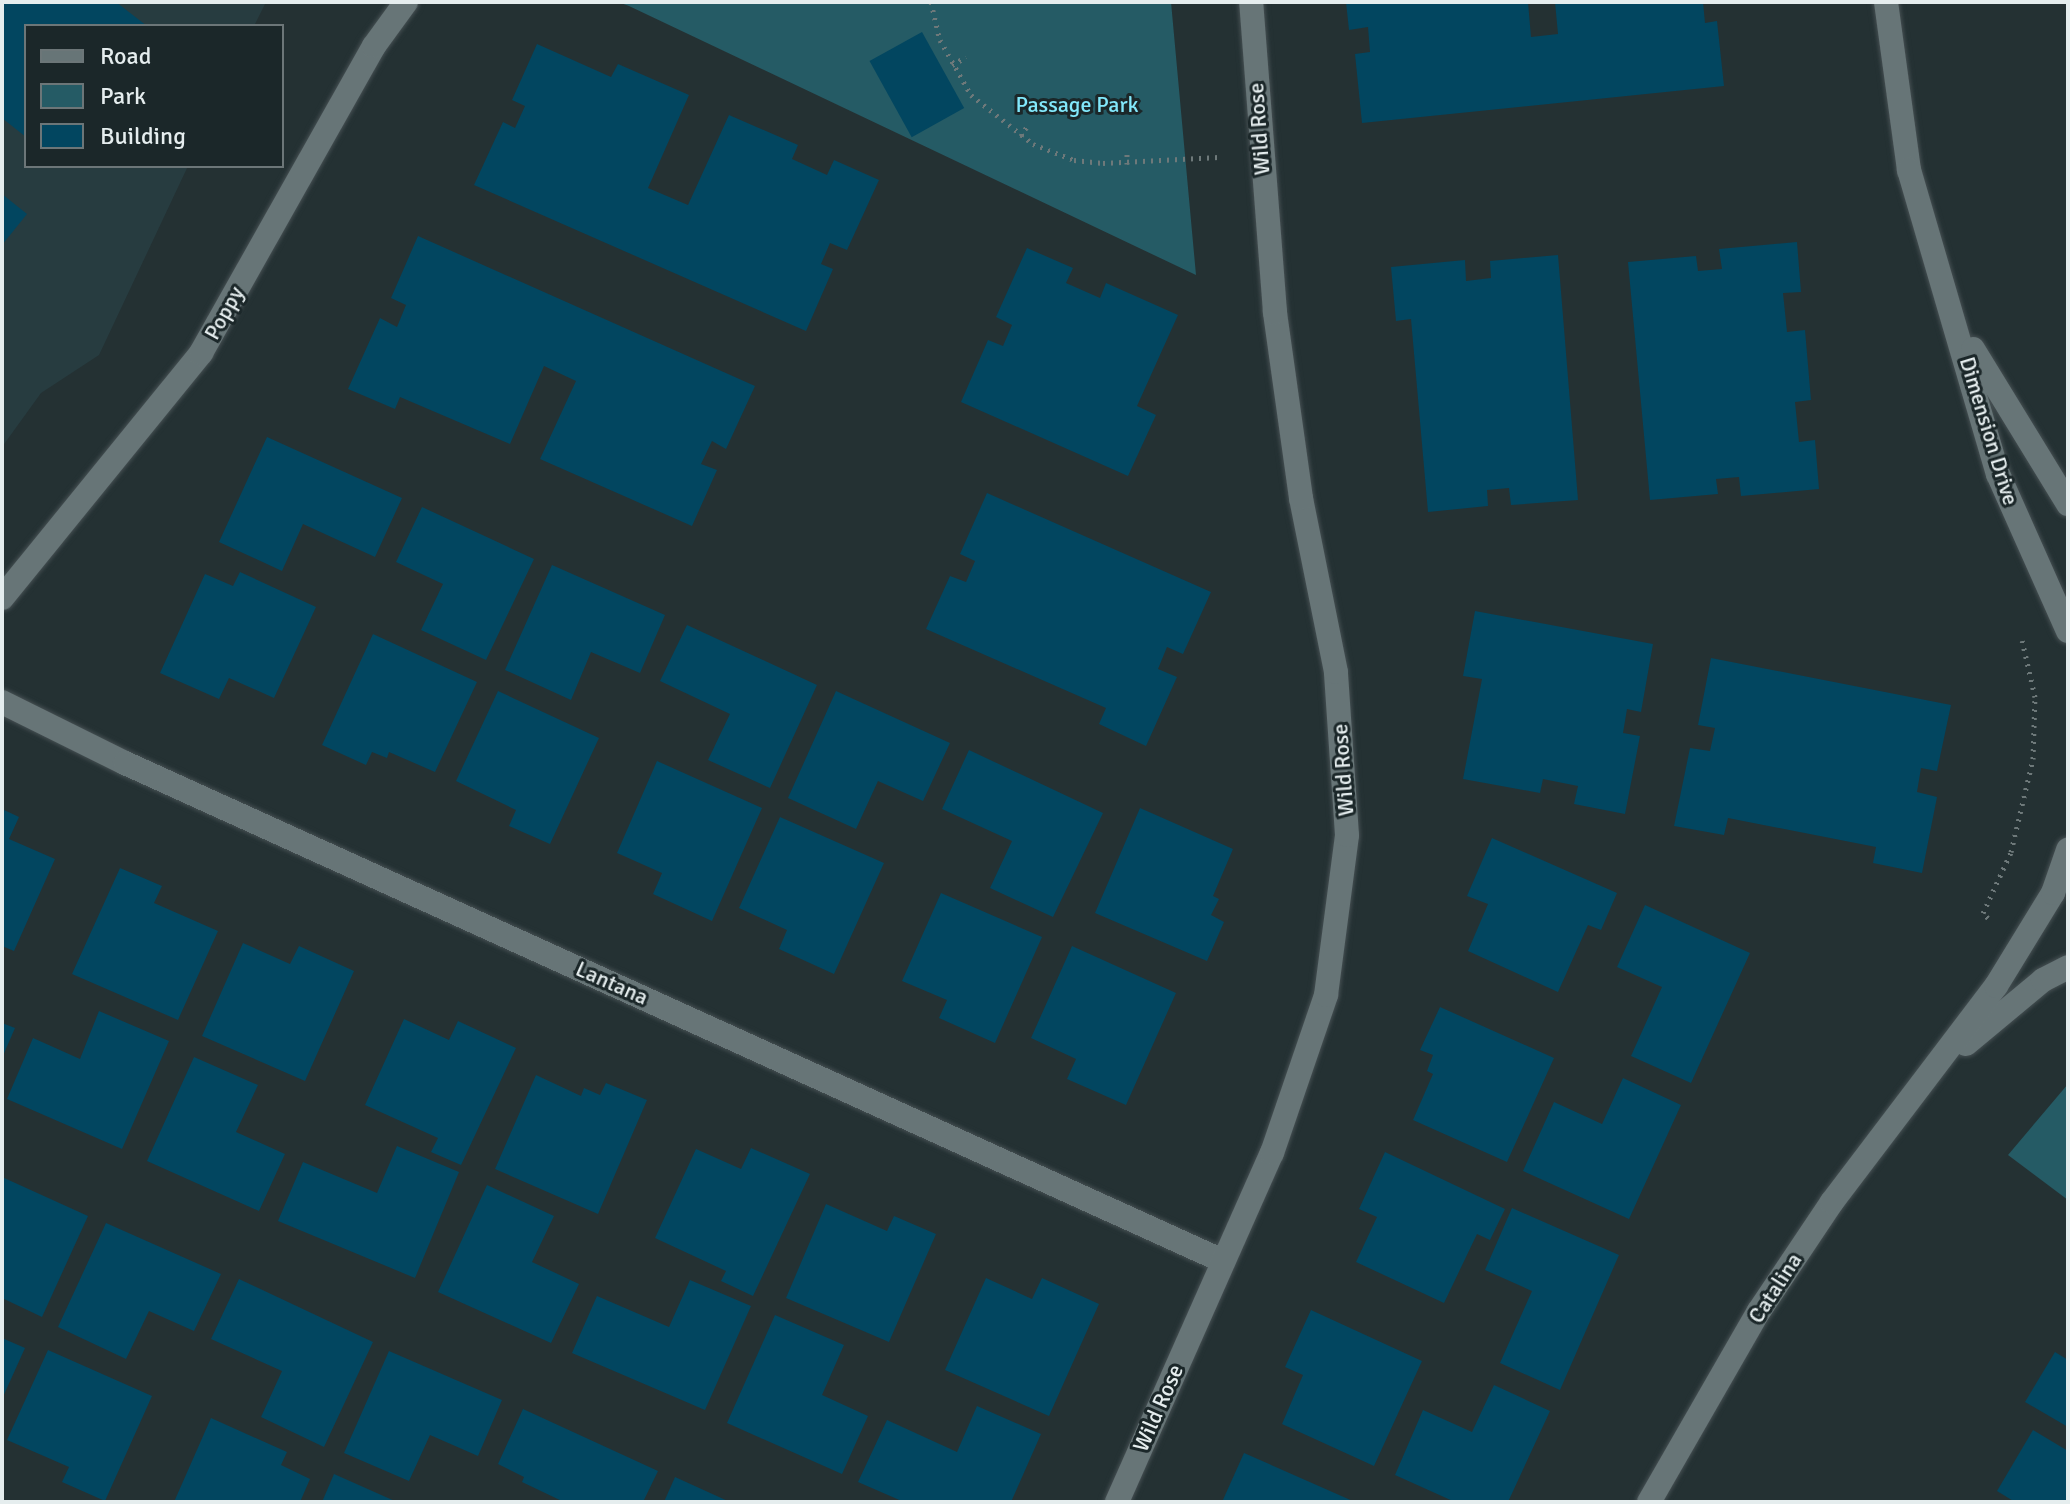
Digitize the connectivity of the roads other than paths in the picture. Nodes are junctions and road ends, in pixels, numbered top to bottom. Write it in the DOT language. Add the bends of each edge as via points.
graph roads {
  1 [pos="406,2"];
  2 [pos="1251,2"];
  3 [pos="1886,2"];
  4 [pos="1953,316"];
  5 [pos="2068,504"];
  6 [pos="2,598"];
  7 [pos="2068,631"];
  8 [pos="2,702"];
  9 [pos="2068,850"];
  10 [pos="2068,967"];
  11 [pos="1920,1086"];
  12 [pos="1223,1261"];
  13 [pos="1117,1502"];
  14 [pos="1649,1502"];
  1 -- 6 [label="street, Poppy" via="374,46 201,353"];
  2 -- 12 [label="street, Wild Rose" via="1260,153 1301,498 1336,672 1347,835 1326,995 1272,1153"];
  3 -- 4 [label="street, Dimension Drive" via="1909,170"];
  4 -- 5 [label="street, Dimension Drive"];
  4 -- 7 [label="street, Dimension Drive" via="1998,474"];
  8 -- 12 [label="street, Lantana"];
  9 -- 11 [label="street, Catalina" via="2034,927"];
  10 -- 11 [label="street, Catalina" via="1985,1026"];
  11 -- 14 [label="street, Catalina" via="1832,1202 1759,1311"];
  12 -- 13 [label="street, Wild Rose"];
}
